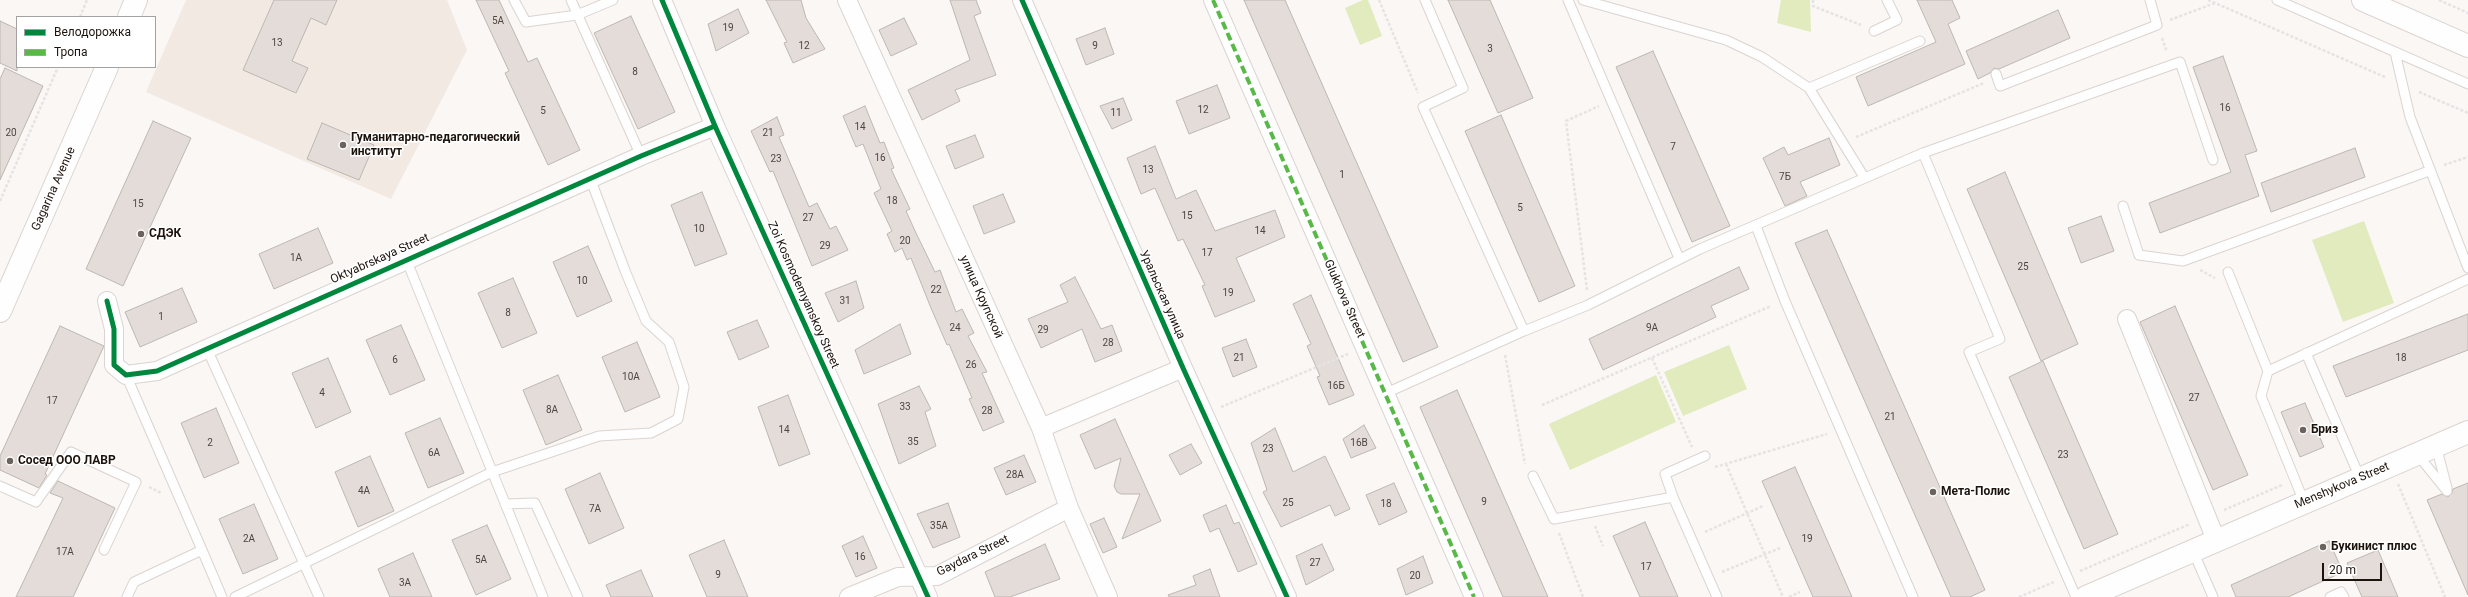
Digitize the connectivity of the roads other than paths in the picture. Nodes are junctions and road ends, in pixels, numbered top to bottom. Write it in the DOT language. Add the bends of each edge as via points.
graph roads {
  1 [pos="136,0"];
  2 [pos="514,0"];
  3 [pos="571,0"];
  4 [pos="613,0"];
  5 [pos="662,0"];
  6 [pos="847,0"];
  7 [pos="1022,0"];
  8 [pos="1213,0"];
  9 [pos="1425,0"];
  10 [pos="1568,0"];
  11 [pos="1583,0"];
  12 [pos="1887,0"];
  13 [pos="2150,0"];
  14 [pos="2277,0"];
  15 [pos="2363,0"];
  16 [pos="577,15"];
  17 [pos="129,16"];
  18 [pos="1874,31"];
  19 [pos="1920,41"];
  20 [pos="2468,46"];
  21 [pos="2395,52"];
  22 [pos="107,68"];
  23 [pos="1997,76"];
  24 [pos="2468,84"];
  25 [pos="1809,88"];
  26 [pos="715,126"];
  27 [pos="1924,153"];
  28 [pos="641,156"];
  29 [pos="2213,160"];
  30 [pos="2429,171"];
  31 [pos="1864,177"];
  32 [pos="590,178"];
  33 [pos="2123,206"];
  34 [pos="1756,226"];
  35 [pos="1679,258"];
  36 [pos="406,259"];
  37 [pos="2468,268"];
  38 [pos="2228,272"];
  39 [pos="2468,279"];
  40 [pos="107,301"];
  41 [pos="0,311"];
  42 [pos="2127,319"];
  43 [pos="1524,331"];
  44 [pos="207,349"];
  45 [pos="2306,353"];
  46 [pos="1183,368"];
  47 [pos="2268,371"];
  48 [pos="126,375"];
  49 [pos="1384,394"];
  50 [pos="1041,428"];
  51 [pos="2468,432"];
  52 [pos="1701,458"];
  53 [pos="492,472"];
  54 [pos="1534,476"];
  55 [pos="2360,478"];
  56 [pos="0,486"];
  57 [pos="1673,497"];
  58 [pos="2304,502"];
  59 [pos="506,504"];
  60 [pos="1069,508"];
  61 [pos="2216,540"];
  62 [pos="104,550"];
  63 [pos="202,550"];
  64 [pos="2192,551"];
  65 [pos="304,564"];
  66 [pos="920,577"];
  67 [pos="127,597"];
  68 [pos="222,597"];
  69 [pos="234,597"];
  70 [pos="319,597"];
  71 [pos="543,597"];
  72 [pos="578,597"];
  73 [pos="849,597"];
  74 [pos="928,597"];
  75 [pos="1108,597"];
  76 [pos="1287,597"];
  77 [pos="1474,597"];
  78 [pos="1717,597"];
  79 [pos="1913,597"];
  80 [pos="2076,597"];
  81 [pos="2086,597"];
  82 [pos="2213,597"];
  83 [pos="2330,597"];
  84 [pos="2344,597"];
  1 -- 17 [label="street"];
  2 -- 16 [label="lane" via="526,22"];
  3 -- 16 [label="lane"];
  4 -- 16 [label="lane"];
  5 -- 26 [label="street, Zoi Kosmodemyanskoy Street"];
  6 -- 50 [label="street, улица Крупской"];
  7 -- 46 [label="street, Уральская улица"];
  8 -- 49 [label="street, Glukhova Street"];
  9 -- 43 [label="lane" via="1463,88 1423,107"];
  10 -- 35 [label="lane"];
  11 -- 25 [label="lane" via="1726,40 1762,57"];
  12 -- 18 [label="lane" via="1897,20"];
  13 -- 23 [label="lane" via="2158,25 2000,86"];
  14 -- 21 [label="lane"];
  15 -- 20 [label="street"];
  16 -- 28 [label="lane"];
  19 -- 25 [label="lane"];
  21 -- 24 [label="lane"];
  21 -- 30 [label="lane" via="2410,117"];
  22 -- 41 [label="street, Gagarina Avenue"];
  25 -- 31 [label="lane"];
  26 -- 28 [label="street, Oktyabrskaya Street"];
  26 -- 66 [label="street, Zoi Kosmodemyanskoy Street"];
  27 -- 29 [label="lane" via="2180,62"];
  27 -- 31 [label="lane"];
  27 -- 80 [label="lane" via="2000,339 1970,352"];
  28 -- 32 [label="street, Oktyabrskaya Street"];
  30 -- 33 [label="lane" via="2184,261 2139,255"];
  30 -- 37 [label="lane"];
  31 -- 34 [label="lane"];
  32 -- 36 [label="street, Oktyabrskaya Street"];
  32 -- 53 [label="lane" via="646,321 670,342 684,387 678,419 651,433 599,436"];
  34 -- 35 [label="lane"];
  34 -- 79 [label="lane" via="1785,300"];
  35 -- 43 [label="lane" via="1588,305"];
  36 -- 44 [label="street, Oktyabrskaya Street" via="246,329"];
  36 -- 53 [label="lane"];
  38 -- 47 [label="lane"];
  39 -- 45 [label="lane"];
  40 -- 48 [label="street" via="114,329 114,365"];
  42 -- 61 [label="street"];
  43 -- 49 [label="lane"];
  44 -- 48 [label="street, Oktyabrskaya Street" via="157,371"];
  44 -- 65 [label="lane"];
  45 -- 47 [label="lane"];
  45 -- 55 [label="lane"];
  46 -- 50 [label="street"];
  46 -- 76 [label="street, Уральская улица"];
  47 -- 58 [label="lane" via="2262,396"];
  48 -- 63 [label="lane"];
  49 -- 77 [label="street, Glukhova Street"];
  50 -- 60 [label="street, улица Крупской"];
  51 -- 55 [label="street, Menshykova Street"];
  52 -- 57 [label="lane" via="1665,474"];
  53 -- 59 [label="lane"];
  53 -- 65 [label="lane"];
  54 -- 57 [label="lane" via="1554,520"];
  55 -- 58 [label="street, Menshykova Street"];
  56 -- 62 [label="lane" via="36,502 71,452 136,482"];
  57 -- 78 [label="lane"];
  58 -- 61 [label="street, Menshykova Street"];
  59 -- 71 [label="lane"];
  59 -- 72 [label="lane" via="535,503"];
  60 -- 66 [label="street, Gaydara Street" via="937,576"];
  60 -- 75 [label="street, улица Крупской"];
  61 -- 64 [label="street, Menshykova Street"];
  63 -- 67 [label="lane" via="134,582"];
  63 -- 68 [label="lane"];
  64 -- 81 [label="street, Menshykova Street"];
  64 -- 82 [label="lane"];
  65 -- 69 [label="lane"];
  65 -- 70 [label="lane"];
  66 -- 73 [label="street, Gaydara Street" via="898,577"];
  66 -- 74 [label="street, Zoi Kosmodemyanskoy Street"];
  83 -- 84 [label="lane" via="2342,592"];
}
